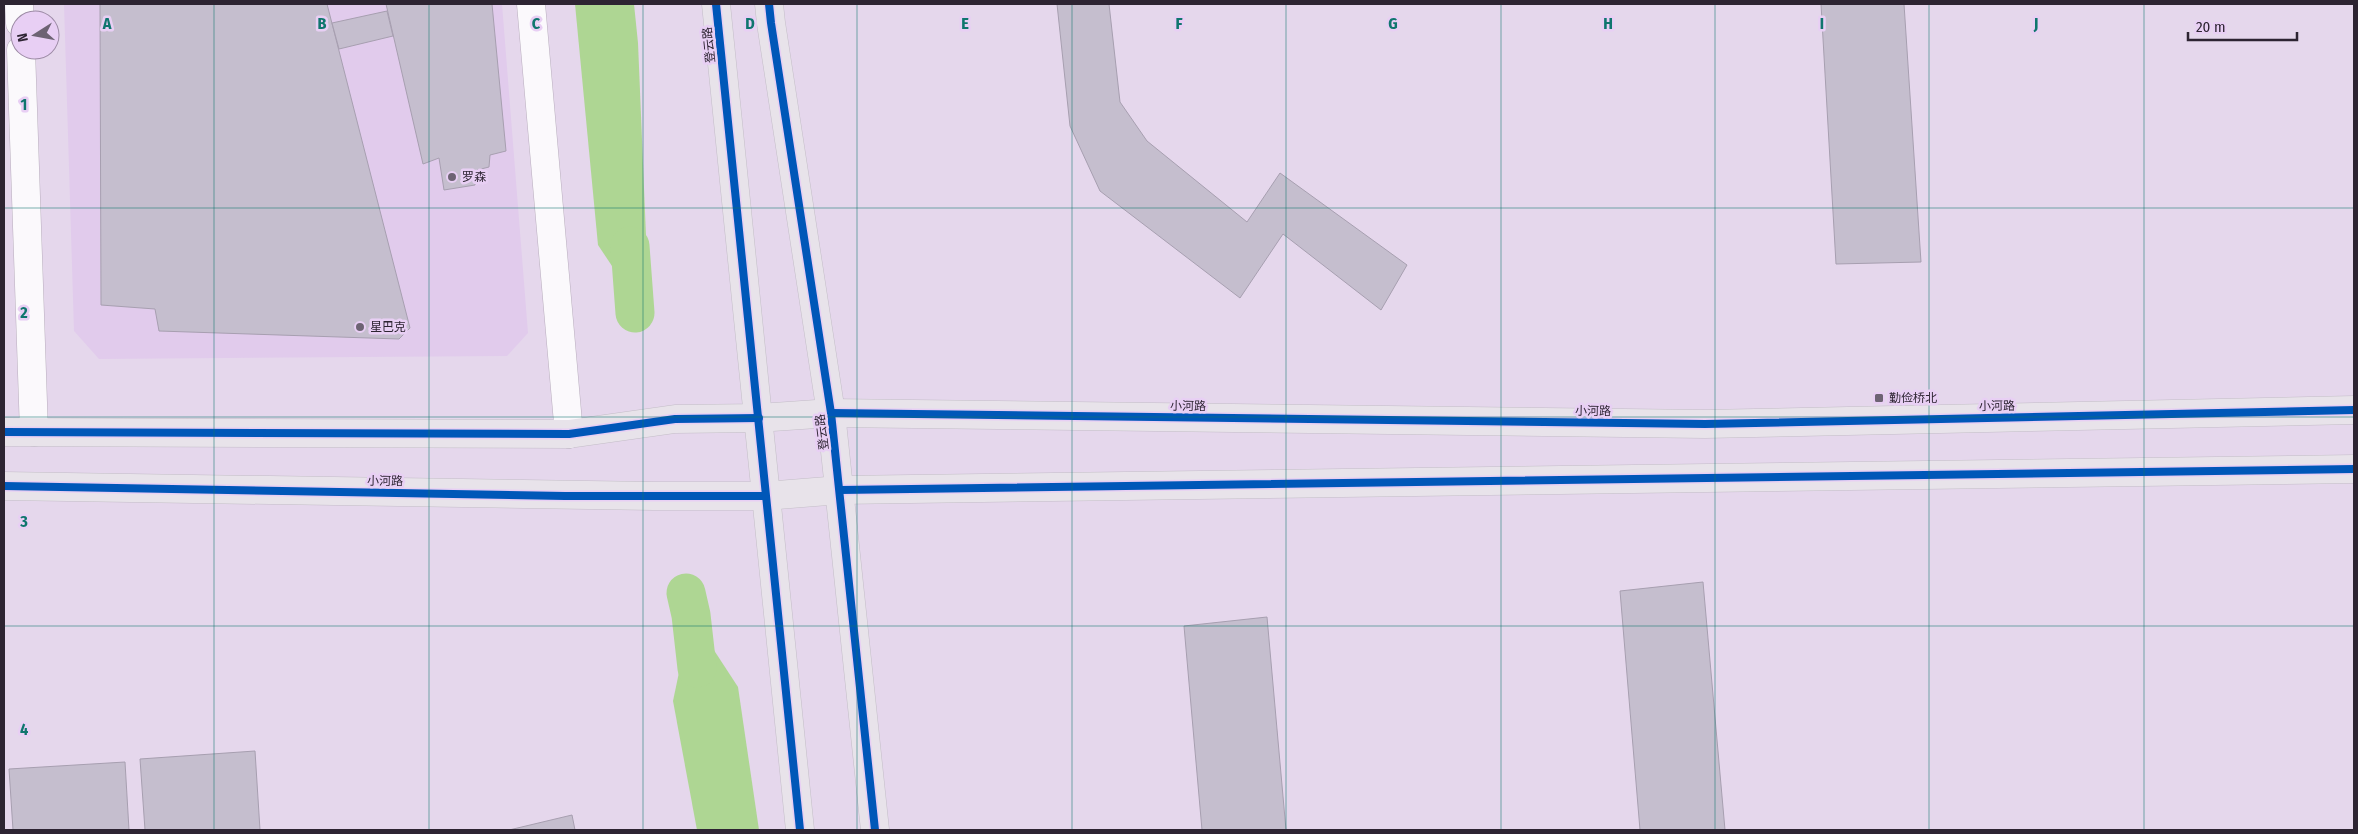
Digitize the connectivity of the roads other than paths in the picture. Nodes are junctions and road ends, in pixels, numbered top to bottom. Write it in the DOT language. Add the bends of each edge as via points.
graph roads {
  1 [pos="531,4"];
  2 [pos="770,14"];
  3 [pos="717,17"];
  4 [pos="21,60"];
  5 [pos="2354,410"];
  6 [pos="831,413"];
  7 [pos="759,418"];
  8 [pos="4,432"];
  9 [pos="34,432"];
  10 [pos="568,434"];
  11 [pos="2354,469"];
  12 [pos="4,486"];
  13 [pos="840,490"];
  14 [pos="765,496"];
  15 [pos="800,830"];
  16 [pos="875,830"];
  1 -- 10 [label="lane"];
  2 -- 6 [label="main road, 登云路"];
  3 -- 7 [label="main road, 登云路"];
  4 -- 9 [label="lane"];
  5 -- 6 [label="main road, 小河路" via="1705,424"];
  6 -- 7 [label="main road, 小河路"];
  6 -- 13 [label="main road, 登云路"];
  7 -- 10 [label="main road, 小河路" via="675,419"];
  7 -- 14 [label="main road, 登云路"];
  8 -- 9 [label="main road, 小河路"];
  9 -- 10 [label="main road, 小河路"];
  11 -- 13 [label="main road, 小河路"];
  12 -- 14 [label="main road, 小河路" via="565,496"];
  13 -- 14 [label="main road, 小河路"];
  13 -- 16 [label="main road, 登云路"];
  14 -- 15 [label="main road, 登云路"];
}
